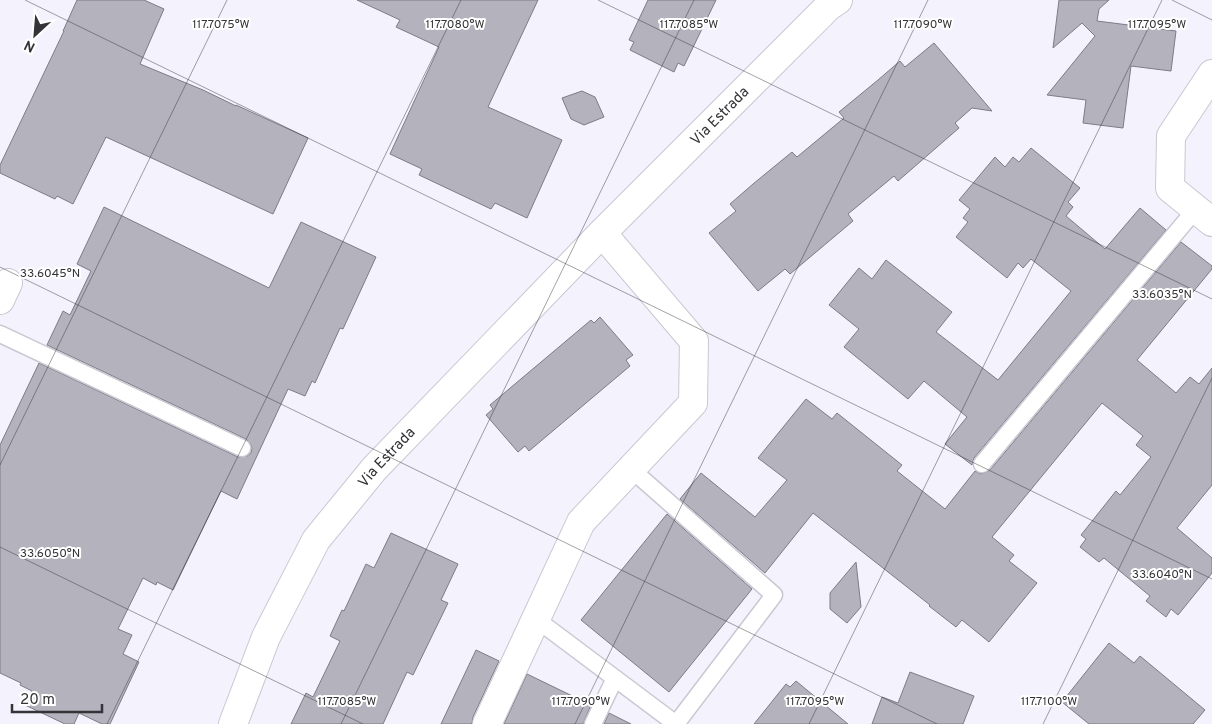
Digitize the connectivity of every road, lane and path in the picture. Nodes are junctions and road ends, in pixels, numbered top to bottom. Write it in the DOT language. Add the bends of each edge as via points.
graph roads {
  1 [pos="838,0"];
  2 [pos="1212,74"];
  3 [pos="1204,216"];
  4 [pos="602,233"];
  5 [pos="0,334"];
  6 [pos="242,448"];
  7 [pos="982,464"];
  8 [pos="631,469"];
  9 [pos="536,619"];
  10 [pos="615,678"];
  11 [pos="233,724"];
  12 [pos="487,724"];
  13 [pos="593,724"];
  1 -- 4 [label="street, Via Estrada"];
  2 -- 3 [label="street" via="1170,136 1170,188"];
  3 -- 7 [label="lane"];
  4 -- 8 [label="street" via="694,341 693,403"];
  4 -- 11 [label="street, Via Estrada" via="374,469 316,540 266,637"];
  5 -- 6 [label="lane"];
  8 -- 9 [label="street" via="581,522"];
  8 -- 10 [label="lane" via="774,595 676,724"];
  9 -- 10 [label="lane"];
  9 -- 12 [label="street"];
  10 -- 13 [label="lane"];
}
